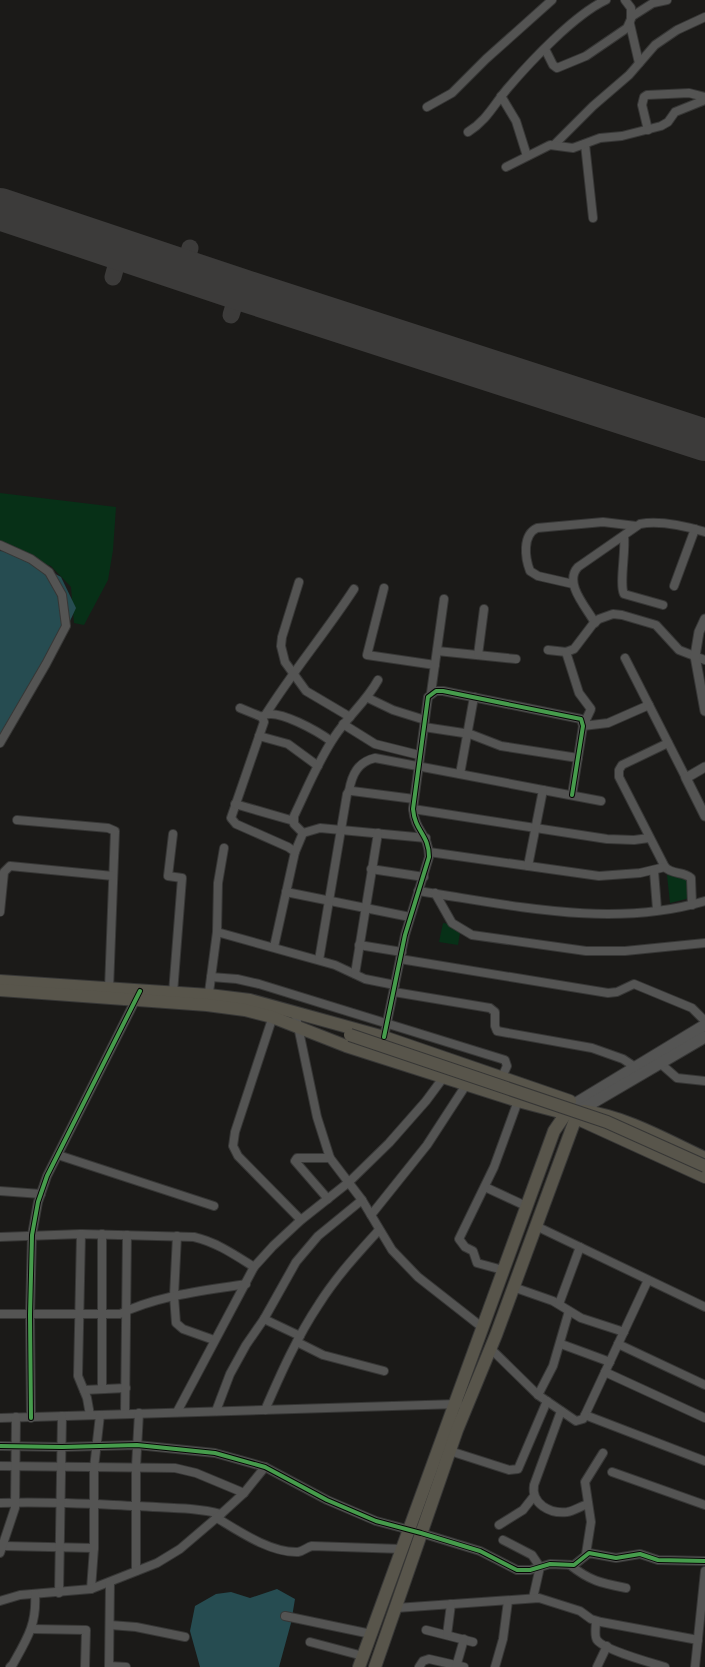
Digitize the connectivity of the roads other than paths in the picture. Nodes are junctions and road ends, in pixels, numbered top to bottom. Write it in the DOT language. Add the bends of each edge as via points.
graph roads {
  1 [pos="552,0"];
  2 [pos="606,0"];
  3 [pos="624,0"];
  4 [pos="667,0"];
  5 [pos="705,17"];
  6 [pos="631,20"];
  7 [pos="545,49"];
  8 [pos="639,63"];
  9 [pos="502,96"];
  10 [pos="705,98"];
  11 [pos="428,107"];
  12 [pos="648,130"];
  13 [pos="468,132"];
  14 [pos="585,144"];
  15 [pos="554,145"];
  16 [pos="528,156"];
  17 [pos="506,167"];
  18 [pos="593,218"];
  19 [pos="636,526"];
  20 [pos="696,529"];
  21 [pos="705,532"];
  22 [pos="624,536"];
  23 [pos="0,545"];
  24 [pos="300,582"];
  25 [pos="573,584"];
  26 [pos="674,586"];
  27 [pos="384,588"];
  28 [pos="354,589"];
  29 [pos="444,599"];
  30 [pos="663,605"];
  31 [pos="484,609"];
  32 [pos="705,619"];
  33 [pos="595,622"];
  34 [pos="548,650"];
  35 [pos="437,651"];
  36 [pos="566,652"];
  37 [pos="478,655"];
  38 [pos="696,656"];
  39 [pos="625,658"];
  40 [pos="516,659"];
  41 [pos="705,660"];
  42 [pos="435,665"];
  43 [pos="293,674"];
  44 [pos="378,680"];
  45 [pos="431,693"];
  46 [pos="474,697"];
  47 [pos="368,698"];
  48 [pos="649,705"];
  49 [pos="240,708"];
  50 [pos="705,711"];
  51 [pos="264,716"];
  52 [pos="350,717"];
  53 [pos="343,724"];
  54 [pos="424,724"];
  55 [pos="583,726"];
  56 [pos="467,734"];
  57 [pos="260,736"];
  58 [pos="331,741"];
  59 [pos="0,743"];
  60 [pos="668,743"];
  61 [pos="419,755"];
  62 [pos="578,758"];
  63 [pos="318,766"];
  64 [pos="418,766"];
  65 [pos="705,767"];
  66 [pos="460,774"];
  67 [pos="686,778"];
  68 [pos="542,790"];
  69 [pos="349,791"];
  70 [pos="572,795"];
  71 [pos="414,799"];
  72 [pos="601,801"];
  73 [pos="235,804"];
  74 [pos="413,809"];
  75 [pos="705,816"];
  76 [pos="17,820"];
  77 [pos="294,820"];
  78 [pos="535,828"];
  79 [pos="341,829"];
  80 [pos="303,832"];
  81 [pos="378,832"];
  82 [pos="173,834"];
  83 [pos="426,838"];
  84 [pos="650,838"];
  85 [pos="224,848"];
  86 [pos="295,852"];
  87 [pos="429,852"];
  88 [pos="528,866"];
  89 [pos="665,867"];
  90 [pos="371,868"];
  91 [pos="654,871"];
  92 [pos="113,876"];
  93 [pos="424,877"];
  94 [pos="418,891"];
  95 [pos="286,892"];
  96 [pos="435,893"];
  97 [pos="328,901"];
  98 [pos="705,901"];
  99 [pos="692,905"];
  100 [pos="365,908"];
  101 [pos="657,910"];
  102 [pos="0,912"];
  103 [pos="410,917"];
  104 [pos="217,932"];
  105 [pos="705,942"];
  106 [pos="359,945"];
  107 [pos="274,947"];
  108 [pos="401,956"];
  109 [pos="319,960"];
  110 [pos="355,974"];
  111 [pos="211,977"];
  112 [pos="0,981"];
  113 [pos="394,988"];
  114 [pos="109,989"];
  115 [pos="0,990"];
  116 [pos="76,991"];
  117 [pos="173,993"];
  118 [pos="138,995"];
  119 [pos="208,1000"];
  120 [pos="274,1012"];
  121 [pos="295,1012"];
  122 [pos="325,1020"];
  123 [pos="705,1021"];
  124 [pos="388,1023"];
  125 [pos="705,1024"];
  126 [pos="298,1028"];
  127 [pos="349,1034"];
  128 [pos="322,1037"];
  129 [pos="384,1037"];
  130 [pos="705,1037"];
  131 [pos="456,1061"];
  132 [pos="661,1064"];
  133 [pos="641,1071"];
  134 [pos="444,1077"];
  135 [pos="502,1077"];
  136 [pos="705,1081"];
  137 [pos="466,1085"];
  138 [pos="518,1101"];
  139 [pos="574,1111"];
  140 [pos="58,1155"];
  141 [pos="330,1158"];
  142 [pos="705,1158"];
  143 [pos="705,1166"];
  144 [pos="705,1177"];
  145 [pos="349,1182"];
  146 [pos="485,1187"];
  147 [pos="0,1191"];
  148 [pos="41,1194"];
  149 [pos="328,1199"];
  150 [pos="362,1200"];
  151 [pos="214,1206"];
  152 [pos="528,1206"];
  153 [pos="371,1215"];
  154 [pos="301,1220"];
  155 [pos="536,1226"];
  156 [pos="378,1230"];
  157 [pos="81,1234"];
  158 [pos="102,1234"];
  159 [pos="127,1234"];
  160 [pos="32,1235"];
  161 [pos="177,1236"];
  162 [pos="0,1237"];
  163 [pos="580,1247"];
  164 [pos="254,1267"];
  165 [pos="503,1270"];
  166 [pos="648,1280"];
  167 [pos="246,1284"];
  168 [pos="513,1287"];
  169 [pos="174,1296"];
  170 [pos="559,1304"];
  171 [pos="705,1307"];
  172 [pos="127,1310"];
  173 [pos="569,1311"];
  174 [pos="0,1314"];
  175 [pos="79,1314"];
  176 [pos="103,1314"];
  177 [pos="30,1315"];
  178 [pos="264,1319"];
  179 [pos="483,1328"];
  180 [pos="624,1332"];
  181 [pos="298,1339"];
  182 [pos="214,1340"];
  183 [pos="561,1344"];
  184 [pos="618,1344"];
  185 [pos="490,1348"];
  186 [pos="610,1362"];
  187 [pos="384,1370"];
  188 [pos="605,1372"];
  189 [pos="705,1385"];
  190 [pos="126,1388"];
  191 [pos="102,1389"];
  192 [pos="84,1390"];
  193 [pos="538,1395"];
  194 [pos="547,1401"];
  195 [pos="461,1405"];
  196 [pos="265,1410"];
  197 [pos="561,1410"];
  198 [pos="216,1411"];
  199 [pos="177,1412"];
  200 [pos="139,1413"];
  201 [pos="125,1414"];
  202 [pos="90,1415"];
  203 [pos="100,1415"];
  204 [pos="584,1415"];
  205 [pos="62,1416"];
  206 [pos="16,1417"];
  207 [pos="0,1418"];
  208 [pos="31,1418"];
  209 [pos="705,1418"];
  210 [pos="138,1445"];
  211 [pos="0,1446"];
  212 [pos="16,1446"];
  213 [pos="62,1447"];
  214 [pos="97,1447"];
  215 [pos="450,1451"];
  216 [pos="603,1453"];
  217 [pos="705,1461"];
  218 [pos="0,1466"];
  219 [pos="15,1466"];
  220 [pos="62,1466"];
  221 [pos="136,1467"];
  222 [pos="265,1467"];
  223 [pos="94,1468"];
  224 [pos="612,1472"];
  225 [pos="244,1493"];
  226 [pos="534,1496"];
  227 [pos="15,1502"];
  228 [pos="0,1503"];
  229 [pos="60,1503"];
  230 [pos="94,1504"];
  231 [pos="588,1504"];
  232 [pos="705,1505"];
  233 [pos="137,1506"];
  234 [pos="219,1516"];
  235 [pos="499,1525"];
  236 [pos="409,1531"];
  237 [pos="421,1533"];
  238 [pos="503,1540"];
  239 [pos="60,1548"];
  240 [pos="94,1548"];
  241 [pos="402,1548"];
  242 [pos="1,1550"];
  243 [pos="586,1554"];
  244 [pos="705,1561"];
  245 [pos="570,1565"];
  246 [pos="540,1567"];
  247 [pos="136,1571"];
  248 [pos="705,1571"];
  249 [pos="110,1582"];
  250 [pos="626,1588"];
  251 [pos="91,1589"];
  252 [pos="59,1593"];
  253 [pos="35,1594"];
  254 [pos="533,1598"];
  255 [pos="0,1601"];
  256 [pos="508,1601"];
  257 [pos="451,1604"];
  258 [pos="396,1608"];
  259 [pos="285,1616"];
  260 [pos="596,1621"];
  261 [pos="110,1625"];
  262 [pos="32,1629"];
  263 [pos="426,1630"];
  264 [pos="702,1630"];
  265 [pos="371,1634"];
  266 [pos="447,1635"];
  267 [pos="185,1637"];
  268 [pos="464,1639"];
  269 [pos="698,1640"];
  270 [pos="310,1642"];
  271 [pos="473,1642"];
  272 [pos="607,1646"];
  273 [pos="361,1662"];
  274 [pos="109,1666"];
  275 [pos="459,1666"];
  276 [pos="10,1667"];
  277 [pos="85,1667"];
  278 [pos="126,1667"];
  279 [pos="375,1667"];
  280 [pos="419,1667"];
  281 [pos="495,1667"];
  282 [pos="597,1667"];
  283 [pos="665,1667"];
  284 [pos="695,1667"];
  1 -- 11 [label="street" via="452,93"];
  2 -- 7 [label="street" via="590,8"];
  3 -- 6 [label="street" via="631,8"];
  4 -- 6 [label="street" via="653,3"];
  5 -- 8 [label="street" via="664,37"];
  6 -- 7 [label="street" via="586,56 560,67 553,65"];
  6 -- 8 [label="street"];
  7 -- 9 [label="street"];
  8 -- 15 [label="street"];
  9 -- 13 [label="street" via="484,121"];
  9 -- 16 [label="street" via="516,121"];
  10 -- 12 [label="street" via="675,112 665,124"];
  10 -- 12 [label="street" via="688,93 648,95 642,105"];
  12 -- 14 [label="street" via="600,138"];
  14 -- 15 [label="street" via="573,148"];
  14 -- 18 [label="street"];
  15 -- 16 [label="street" via="546,146"];
  16 -- 17 [label="street"];
  19 -- 20 [label="street" via="648,522"];
  19 -- 22 [label="street"];
  19 -- 25 [label="street" via="603,522 531,530 526,541 530,571 538,576"];
  20 -- 21 [label="street"];
  20 -- 26 [label="street"];
  22 -- 25 [label="street" via="578,568 574,572"];
  22 -- 30 [label="street" via="624,594"];
  23 -- 59 [label="street" via="30,559 49,572 62,595 66,626"];
  24 -- 43 [label="street" via="280,646 285,662"];
  25 -- 33 [label="street"];
  27 -- 42 [label="street" via="367,655"];
  28 -- 43 [label="street" via="330,626"];
  29 -- 35 [label="street"];
  31 -- 37 [label="street"];
  32 -- 38 [label="street" via="699,632"];
  33 -- 36 [label="street" via="574,649"];
  33 -- 38 [label="street" via="613,614 650,622 661,628 679,650"];
  34 -- 36 [label="street"];
  35 -- 37 [label="street"];
  35 -- 42 [label="street"];
  36 -- 55 [label="street" via="579,693 591,709"];
  37 -- 40 [label="street"];
  38 -- 41 [label="street"];
  38 -- 50 [label="street"];
  39 -- 48 [label="street"];
  42 -- 45 [label="street"];
  43 -- 51 [label="street"];
  43 -- 52 [label="street" via="312,696"];
  44 -- 47 [label="street"];
  45 -- 46 [label="street" via="443,691"];
  45 -- 54 [label="street" via="428,697"];
  46 -- 55 [label="street" via="577,717 583,722"];
  46 -- 56 [label="street"];
  47 -- 52 [label="street"];
  47 -- 54 [label="street"];
  48 -- 55 [label="street" via="608,723"];
  48 -- 60 [label="street"];
  49 -- 51 [label="street"];
  51 -- 57 [label="street"];
  51 -- 58 [label="street" via="278,715 299,723"];
  52 -- 53 [label="street"];
  53 -- 58 [label="street"];
  53 -- 61 [label="street" via="375,744"];
  54 -- 56 [label="street"];
  54 -- 61 [label="street"];
  55 -- 62 [label="street"];
  56 -- 62 [label="street" via="501,746"];
  56 -- 66 [label="street"];
  57 -- 63 [label="street" via="288,744"];
  57 -- 73 [label="street"];
  58 -- 63 [label="street"];
  60 -- 67 [label="street"];
  60 -- 84 [label="street" via="622,766 619,770 619,777"];
  61 -- 64 [label="street"];
  62 -- 70 [label="street"];
  63 -- 77 [label="street"];
  64 -- 66 [label="street"];
  64 -- 69 [label="street" via="385,758 366,760 354,773"];
  64 -- 71 [label="street"];
  65 -- 67 [label="street"];
  66 -- 68 [label="street"];
  67 -- 75 [label="street"];
  68 -- 70 [label="street"];
  68 -- 78 [label="street"];
  69 -- 71 [label="street"];
  69 -- 79 [label="street"];
  70 -- 72 [label="street"];
  71 -- 74 [label="street"];
  73 -- 77 [label="street"];
  73 -- 86 [label="street" via="232,821 288,846"];
  74 -- 78 [label="street"];
  74 -- 83 [label="street" via="416,826"];
  76 -- 92 [label="street" via="112,829 116,835"];
  77 -- 80 [label="street" via="294,824"];
  78 -- 84 [label="street" via="607,839"];
  78 -- 88 [label="street"];
  79 -- 80 [label="street" via="320,828"];
  79 -- 81 [label="street"];
  79 -- 97 [label="street"];
  80 -- 86 [label="street"];
  81 -- 83 [label="street"];
  81 -- 90 [label="street"];
  82 -- 117 [label="street" via="168,876 182,878"];
  83 -- 87 [label="street"];
  84 -- 89 [label="street"];
  85 -- 104 [label="street" via="218,883"];
  86 -- 95 [label="street"];
  87 -- 88 [label="street"];
  87 -- 93 [label="street"];
  88 -- 91 [label="street" via="599,876"];
  89 -- 91 [label="street"];
  89 -- 99 [label="street" via="669,871 691,878"];
  90 -- 93 [label="street"];
  90 -- 100 [label="street"];
  91 -- 101 [label="street"];
  92 -- 102 [label="street" via="10,866 4,872"];
  92 -- 114 [label="street"];
  93 -- 94 [label="street"];
  94 -- 96 [label="street"];
  94 -- 103 [label="street"];
  95 -- 97 [label="street"];
  95 -- 107 [label="street"];
  96 -- 101 [label="street" via="570,913 612,914"];
  96 -- 105 [label="street" via="452,923 472,935 567,950 605,952"];
  97 -- 100 [label="street"];
  97 -- 109 [label="street"];
  98 -- 99 [label="street"];
  99 -- 101 [label="street"];
  100 -- 103 [label="street"];
  100 -- 106 [label="street"];
  103 -- 108 [label="street"];
  104 -- 107 [label="street"];
  104 -- 111 [label="street"];
  106 -- 108 [label="street"];
  106 -- 110 [label="street"];
  107 -- 109 [label="street"];
  108 -- 113 [label="street"];
  108 -- 123 [label="street" via="608,993 634,984 692,1008"];
  109 -- 110 [label="street"];
  110 -- 113 [label="street"];
  111 -- 119 [label="street"];
  111 -- 124 [label="street" via="258,984"];
  112 -- 116 [label="main road"];
  113 -- 124 [label="street"];
  113 -- 133 [label="street" via="490,1008 495,1012 497,1031 592,1048 623,1059"];
  114 -- 116 [label="main road"];
  114 -- 118 [label="main road"];
  115 -- 116 [label="main road"];
  116 -- 118 [label="main road"];
  117 -- 118 [label="main road"];
  117 -- 119 [label="main road"];
  118 -- 119 [label="main road"];
  118 -- 140 [label="street"];
  119 -- 120 [label="main road" via="250,1000"];
  120 -- 121 [label="main road"];
  120 -- 126 [label="main road"];
  120 -- 154 [label="street" via="235,1132 233,1146 238,1156"];
  121 -- 122 [label="main road"];
  121 -- 126 [label="street"];
  122 -- 127 [label="main road"];
  122 -- 129 [label="main road"];
  124 -- 129 [label="street"];
  124 -- 135 [label="street" via="505,1060 507,1066"];
  125 -- 133 [label="main road"];
  126 -- 128 [label="main road"];
  126 -- 141 [label="street" via="317,1117"];
  127 -- 128 [label="main road"];
  127 -- 143 [label="main road, bridge" via="607,1122"];
  128 -- 134 [label="main road"];
  129 -- 131 [label="main road"];
  130 -- 132 [label="main road"];
  131 -- 134 [label="street"];
  131 -- 135 [label="main road"];
  132 -- 133 [label="main road"];
  132 -- 136 [label="street" via="677,1078"];
  133 -- 139 [label="main road"];
  134 -- 137 [label="main road"];
  134 -- 145 [label="street" via="410,1120"];
  135 -- 139 [label="main road"];
  137 -- 138 [label="main road"];
  137 -- 153 [label="street" via="427,1145"];
  138 -- 139 [label="main road"];
  138 -- 146 [label="street"];
  139 -- 142 [label="main road" via="602,1114 618,1119"];
  139 -- 144 [label="main road"];
  139 -- 152 [label="main road" via="554,1131"];
  139 -- 155 [label="main road"];
  140 -- 148 [label="street"];
  140 -- 151 [label="street"];
  141 -- 145 [label="street"];
  141 -- 149 [label="street" via="298,1158 295,1161"];
  145 -- 149 [label="street"];
  145 -- 150 [label="street"];
  146 -- 152 [label="street"];
  146 -- 165 [label="street" via="459,1239 465,1247 473,1251 477,1262"];
  147 -- 148 [label="street"];
  148 -- 160 [label="street"];
  149 -- 154 [label="street"];
  150 -- 153 [label="street"];
  150 -- 178 [label="street" via="318,1236 296,1262"];
  152 -- 165 [label="main road"];
  153 -- 156 [label="street"];
  154 -- 164 [label="street"];
  155 -- 163 [label="street"];
  155 -- 168 [label="main road"];
  156 -- 179 [label="street" via="392,1250 413,1272"];
  156 -- 181 [label="street" via="320,1302"];
  157 -- 158 [label="street"];
  157 -- 160 [label="street"];
  157 -- 175 [label="street"];
  158 -- 159 [label="street"];
  158 -- 176 [label="street"];
  159 -- 161 [label="street"];
  159 -- 172 [label="street"];
  160 -- 162 [label="street"];
  160 -- 177 [label="street"];
  161 -- 164 [label="street" via="205,1239"];
  161 -- 169 [label="street"];
  163 -- 166 [label="street"];
  163 -- 170 [label="street"];
  164 -- 167 [label="street"];
  165 -- 179 [label="main road"];
  166 -- 171 [label="street"];
  166 -- 180 [label="street"];
  167 -- 169 [label="street"];
  167 -- 182 [label="street"];
  168 -- 170 [label="street"];
  168 -- 185 [label="main road"];
  169 -- 172 [label="street"];
  169 -- 182 [label="street" via="175,1318 179,1327"];
  170 -- 173 [label="street"];
  172 -- 176 [label="street" via="120,1314"];
  172 -- 190 [label="street"];
  173 -- 180 [label="street" via="581,1318"];
  173 -- 183 [label="street"];
  174 -- 177 [label="street"];
  175 -- 176 [label="street"];
  175 -- 177 [label="street"];
  175 -- 192 [label="street" via="78,1376"];
  176 -- 191 [label="street"];
  177 -- 208 [label="street"];
  178 -- 181 [label="street"];
  178 -- 198 [label="street" via="230,1374"];
  179 -- 195 [label="main road"];
  180 -- 184 [label="street"];
  181 -- 187 [label="street" via="323,1355"];
  181 -- 196 [label="street"];
  182 -- 199 [label="street"];
  183 -- 186 [label="street"];
  183 -- 193 [label="street" via="552,1370"];
  184 -- 186 [label="street"];
  184 -- 189 [label="street"];
  185 -- 193 [label="street"];
  185 -- 195 [label="main road"];
  186 -- 188 [label="street"];
  188 -- 204 [label="street"];
  188 -- 209 [label="street"];
  190 -- 191 [label="street"];
  190 -- 201 [label="street"];
  191 -- 192 [label="street"];
  192 -- 202 [label="street"];
  193 -- 194 [label="street"];
  194 -- 197 [label="street"];
  194 -- 215 [label="street" via="518,1469 509,1470"];
  195 -- 196 [label="street"];
  195 -- 215 [label="main road"];
  195 -- 236 [label="main road"];
  196 -- 198 [label="street"];
  197 -- 204 [label="street" via="576,1421 583,1419"];
  197 -- 226 [label="street" via="534,1485"];
  198 -- 199 [label="street"];
  199 -- 200 [label="street"];
  200 -- 201 [label="street"];
  200 -- 210 [label="street"];
  201 -- 203 [label="street"];
  202 -- 203 [label="street"];
  202 -- 205 [label="street"];
  203 -- 214 [label="street"];
  204 -- 217 [label="street"];
  205 -- 208 [label="street"];
  205 -- 213 [label="street"];
  206 -- 207 [label="street"];
  206 -- 208 [label="street"];
  206 -- 212 [label="street"];
  210 -- 214 [label="street"];
  210 -- 221 [label="street"];
  210 -- 222 [label="street" via="215,1453"];
  211 -- 212 [label="street"];
  212 -- 213 [label="street"];
  212 -- 219 [label="street"];
  213 -- 214 [label="street"];
  213 -- 220 [label="street"];
  214 -- 223 [label="street"];
  215 -- 237 [label="main road"];
  216 -- 231 [label="street" via="585,1482"];
  218 -- 219 [label="street"];
  219 -- 220 [label="street"];
  219 -- 227 [label="street"];
  220 -- 223 [label="street"];
  220 -- 229 [label="street"];
  221 -- 223 [label="street"];
  221 -- 225 [label="street" via="175,1468 196,1473"];
  221 -- 233 [label="street"];
  222 -- 225 [label="street"];
  222 -- 236 [label="street" via="360,1515"];
  223 -- 230 [label="street"];
  224 -- 232 [label="street"];
  225 -- 234 [label="street"];
  226 -- 231 [label="street" via="538,1503 553,1512 569,1512"];
  226 -- 235 [label="street" via="523,1510"];
  227 -- 228 [label="street"];
  227 -- 229 [label="street"];
  227 -- 242 [label="street"];
  229 -- 230 [label="street"];
  229 -- 239 [label="street"];
  230 -- 233 [label="street"];
  230 -- 240 [label="street"];
  231 -- 243 [label="street" via="591,1522"];
  233 -- 234 [label="street" via="204,1510"];
  233 -- 247 [label="street"];
  234 -- 241 [label="street" via="262,1543 288,1551 301,1551 312,1546"];
  234 -- 247 [label="street" via="180,1549 157,1563"];
  236 -- 237 [label="street"];
  236 -- 241 [label="main road"];
  237 -- 246 [label="street" via="480,1551 517,1570"];
  237 -- 258 [label="main road"];
  238 -- 246 [label="street" via="532,1554"];
  239 -- 240 [label="street"];
  239 -- 242 [label="street"];
  239 -- 252 [label="street"];
  240 -- 251 [label="street"];
  241 -- 265 [label="main road"];
  243 -- 244 [label="street" via="620,1558 640,1554 658,1560"];
  243 -- 245 [label="street" via="579,1562"];
  245 -- 246 [label="street" via="550,1564"];
  245 -- 250 [label="street" via="594,1581"];
  246 -- 254 [label="street"];
  247 -- 249 [label="street"];
  248 -- 264 [label="street"];
  249 -- 251 [label="street"];
  249 -- 261 [label="street"];
  251 -- 252 [label="street"];
  252 -- 253 [label="street"];
  253 -- 255 [label="street"];
  253 -- 262 [label="street" via="36,1611"];
  254 -- 256 [label="street"];
  254 -- 260 [label="street" via="580,1611"];
  256 -- 257 [label="street"];
  256 -- 281 [label="street" via="504,1635"];
  257 -- 258 [label="street"];
  257 -- 266 [label="street"];
  258 -- 279 [label="main road"];
  259 -- 265 [label="street"];
  260 -- 269 [label="street"];
  260 -- 272 [label="street" via="597,1640"];
  261 -- 267 [label="street" via="136,1627"];
  261 -- 274 [label="street"];
  262 -- 276 [label="street"];
  262 -- 277 [label="street" via="86,1630"];
  263 -- 266 [label="street"];
  264 -- 269 [label="street"];
  265 -- 273 [label="main road"];
  266 -- 268 [label="street"];
  268 -- 271 [label="street"];
  268 -- 275 [label="street"];
  269 -- 284 [label="street"];
  270 -- 273 [label="street"];
  272 -- 282 [label="street"];
  272 -- 283 [label="street" via="630,1658 635,1657"];
  274 -- 278 [label="street"];
  275 -- 280 [label="street" via="429,1659 423,1661"];
}
